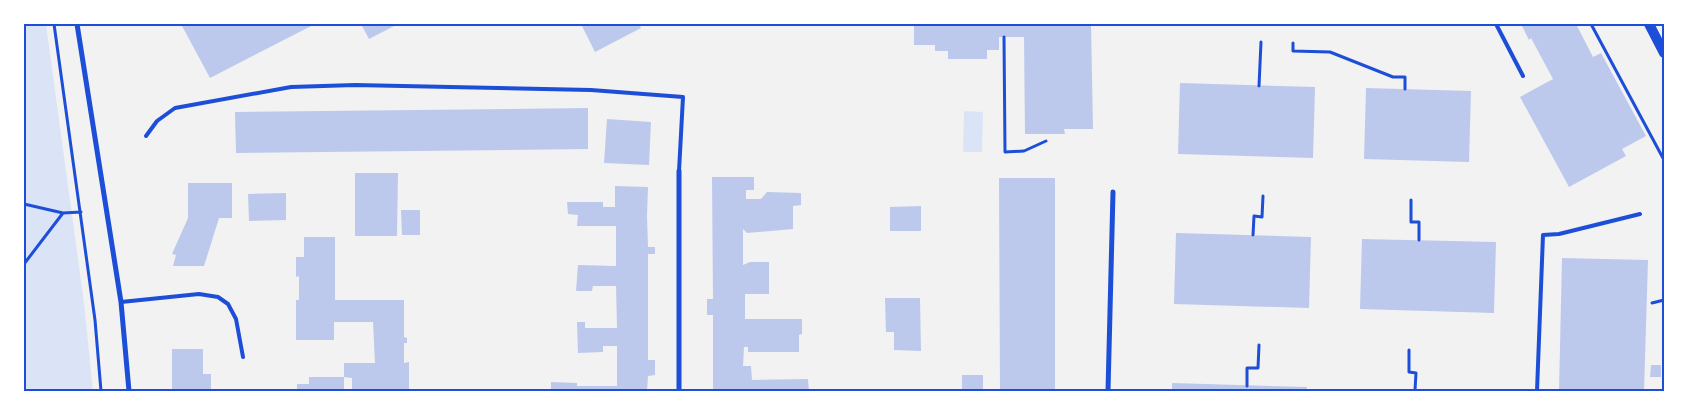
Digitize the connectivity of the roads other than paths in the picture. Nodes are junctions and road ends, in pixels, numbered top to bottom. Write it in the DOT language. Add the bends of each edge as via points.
graph roads {
  1 [pos="77,24"];
  2 [pos="1496,24"];
  3 [pos="1649,24"];
  4 [pos="1664,53"];
  5 [pos="1523,76"];
  6 [pos="146,136"];
  7 [pos="679,171"];
  8 [pos="1113,192"];
  9 [pos="1640,214"];
  10 [pos="121,302"];
  11 [pos="243,357"];
  12 [pos="129,391"];
  13 [pos="679,391"];
  14 [pos="1108,391"];
  15 [pos="1537,391"];
  1 -- 10 [label="street"];
  2 -- 5 [label="lane"];
  3 -- 4 [label="main road"];
  6 -- 7 [label="lane" via="157,120 175,108 290,87 355,85 591,90 683,97"];
  7 -- 13 [label="street"];
  8 -- 14 [label="street"];
  9 -- 15 [label="lane" via="1543,235"];
  10 -- 11 [label="lane" via="200,294 218,297 228,304 236,319"];
  10 -- 12 [label="street"];
}
